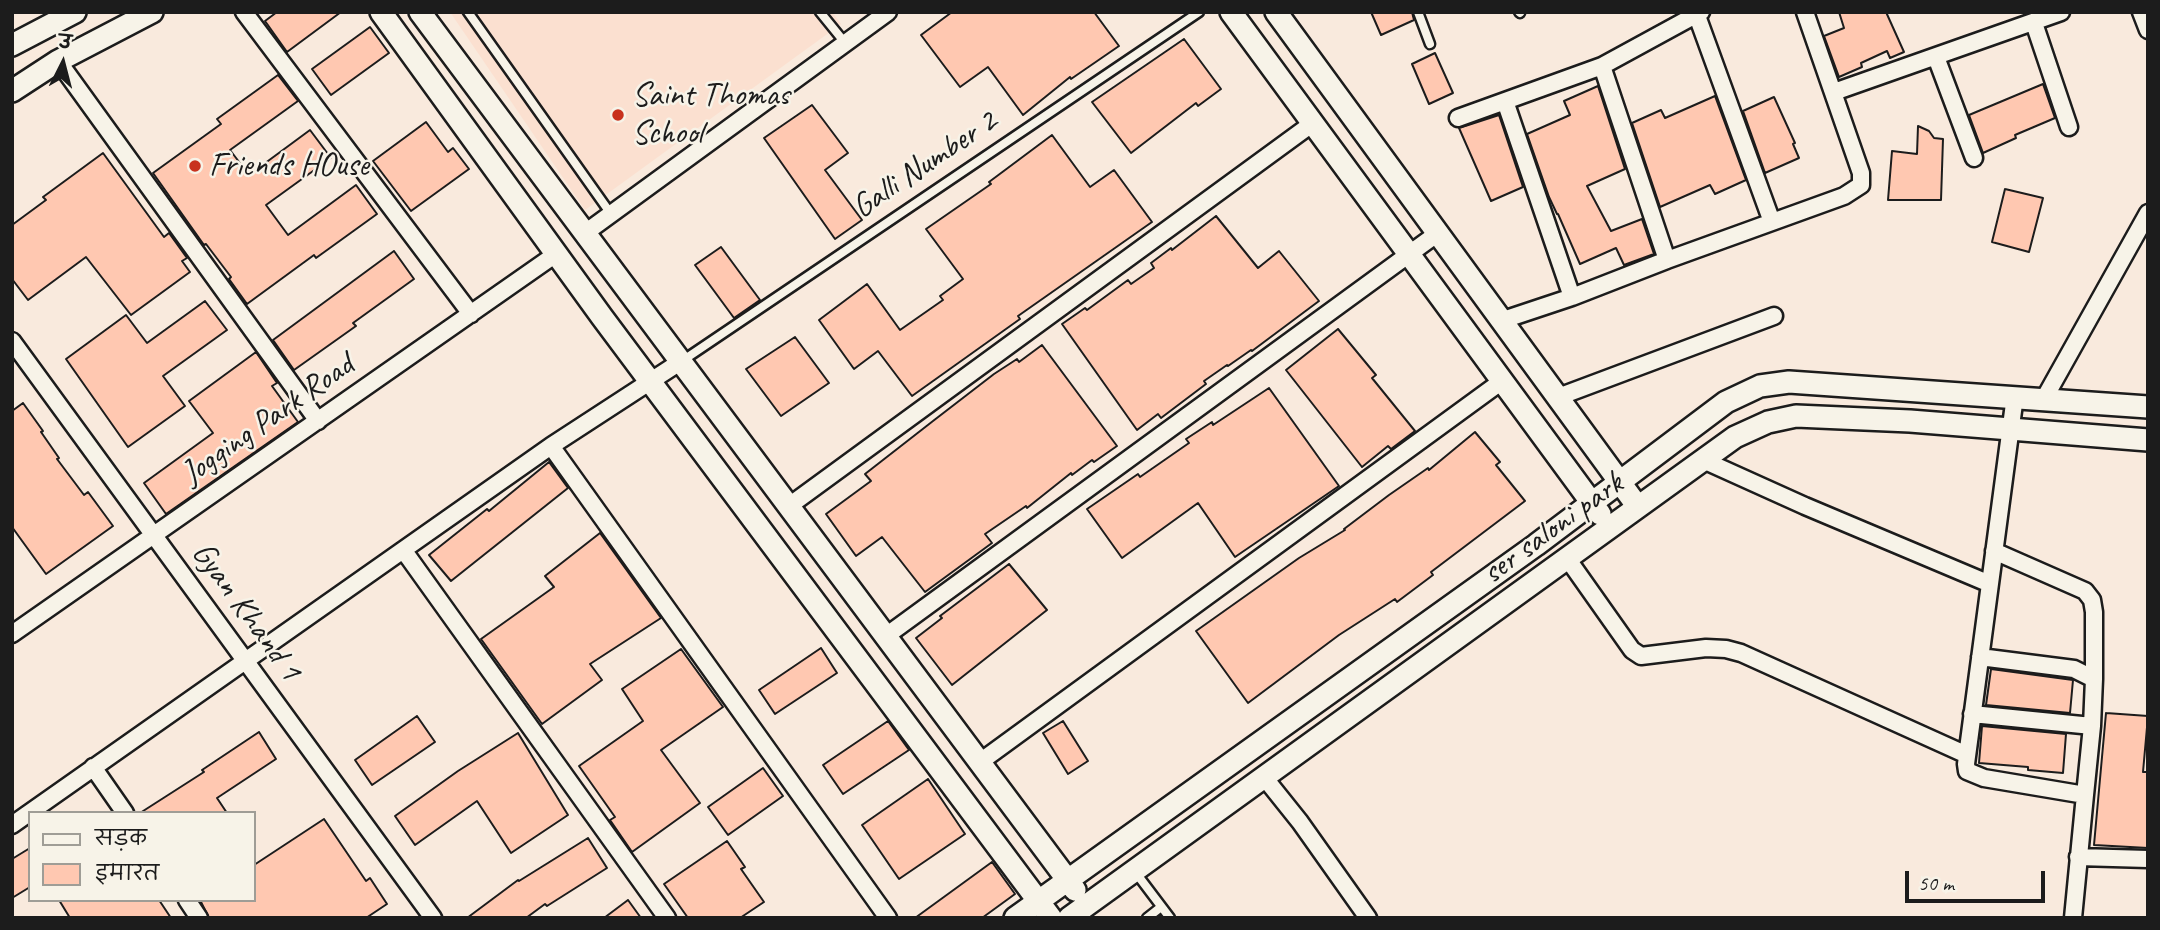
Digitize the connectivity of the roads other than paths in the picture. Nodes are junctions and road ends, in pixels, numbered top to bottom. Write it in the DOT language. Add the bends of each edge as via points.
graph roads {
  1 [pos="75,12"];
  2 [pos="152,12"];
  3 [pos="244,12"];
  4 [pos="381,12"];
  5 [pos="420,12"];
  6 [pos="468,12"];
  7 [pos="820,12"];
  8 [pos="888,12"];
  9 [pos="1199,12"];
  10 [pos="1231,12"];
  11 [pos="1276,12"];
  12 [pos="1418,12"];
  13 [pos="1805,12"];
  14 [pos="2061,12"];
  15 [pos="2141,12"];
  16 [pos="1698,13"];
  17 [pos="2034,23"];
  18 [pos="2148,30"];
  19 [pos="846,44"];
  20 [pos="1430,44"];
  21 [pos="12,45"];
  22 [pos="1936,57"];
  23 [pos="58,61"];
  24 [pos="1602,66"];
  25 [pos="12,91"];
  26 [pos="1835,92"];
  27 [pos="1505,101"];
  28 [pos="1458,118"];
  29 [pos="1313,123"];
  30 [pos="2069,127"];
  31 [pos="1974,158"];
  32 [pos="2148,213"];
  33 [pos="611,214"];
  34 [pos="1772,222"];
  35 [pos="585,233"];
  36 [pos="1438,233"];
  37 [pos="556,254"];
  38 [pos="1409,254"];
  39 [pos="1667,260"];
  40 [pos="1572,297"];
  41 [pos="471,314"];
  42 [pos="1773,316"];
  43 [pos="1503,320"];
  44 [pos="12,341"];
  45 [pos="680,362"];
  46 [pos="650,380"];
  47 [pos="1502,381"];
  48 [pos="2015,396"];
  49 [pos="1558,397"];
  50 [pos="2044,399"];
  51 [pos="2148,407"];
  52 [pos="318,421"];
  53 [pos="2010,429"];
  54 [pos="2148,440"];
  55 [pos="551,446"];
  56 [pos="1703,460"];
  57 [pos="1620,482"];
  58 [pos="1592,502"];
  59 [pos="789,506"];
  60 [pos="1638,507"];
  61 [pos="1610,527"];
  62 [pos="153,536"];
  63 [pos="404,551"];
  64 [pos="1994,551"];
  65 [pos="1567,558"];
  66 [pos="1990,584"];
  67 [pos="12,634"];
  68 [pos="886,636"];
  69 [pos="1980,657"];
  70 [pos="245,661"];
  71 [pos="2094,679"];
  72 [pos="1972,714"];
  73 [pos="2092,726"];
  74 [pos="1967,755"];
  75 [pos="979,762"];
  76 [pos="93,767"];
  77 [pos="1264,777"];
  78 [pos="2085,795"];
  79 [pos="32,811"];
  80 [pos="124,811"];
  81 [pos="28,814"];
  82 [pos="12,825"];
  83 [pos="2078,857"];
  84 [pos="2148,859"];
  85 [pos="1135,871"];
  86 [pos="1068,880"];
  87 [pos="188,902"];
  88 [pos="1161,906"];
  89 [pos="1045,909"];
  90 [pos="1078,912"];
  91 [pos="199,918"];
  92 [pos="433,918"];
  93 [pos="667,918"];
  94 [pos="888,918"];
  95 [pos="1015,918"];
  96 [pos="1147,918"];
  97 [pos="1170,918"];
  98 [pos="1368,918"];
  99 [pos="2073,918"];
  1 -- 21 [label="street"];
  2 -- 23 [label="street"];
  3 -- 41 [label="street"];
  4 -- 37 [label="street"];
  5 -- 35 [label="street"];
  6 -- 33 [label="lane"];
  7 -- 19 [label="lane"];
  8 -- 19 [label="street"];
  9 -- 45 [label="lane, Galli Number 2"];
  10 -- 29 [label="street"];
  11 -- 36 [label="street"];
  12 -- 20 [label="lane"];
  13 -- 26 [label="street"];
  14 -- 17 [label="street"];
  15 -- 18 [label="street"];
  16 -- 24 [label="street"];
  16 -- 34 [label="street"];
  17 -- 22 [label="street"];
  17 -- 30 [label="street"];
  19 -- 33 [label="street"];
  22 -- 26 [label="street"];
  22 -- 31 [label="street"];
  23 -- 25 [label="street"];
  23 -- 52 [label="street"];
  24 -- 27 [label="street"];
  24 -- 39 [label="street"];
  26 -- 34 [label="street" via="1861,185 1844,197"];
  27 -- 28 [label="street"];
  27 -- 40 [label="street"];
  29 -- 38 [label="street"];
  29 -- 59 [label="street"];
  32 -- 50 [label="street"];
  33 -- 35 [label="street"];
  34 -- 39 [label="street"];
  35 -- 45 [label="street"];
  36 -- 38 [label="street"];
  36 -- 43 [label="street"];
  37 -- 41 [label="street, Jogging Park Road"];
  37 -- 46 [label="street"];
  38 -- 47 [label="street"];
  38 -- 68 [label="street"];
  39 -- 40 [label="street"];
  40 -- 43 [label="street"];
  41 -- 52 [label="street, Jogging Park Road"];
  42 -- 49 [label="street"];
  43 -- 49 [label="street"];
  44 -- 62 [label="street, Gyan Khand 1"];
  45 -- 46 [label="street"];
  45 -- 59 [label="street"];
  46 -- 55 [label="street"];
  46 -- 89 [label="street"];
  47 -- 58 [label="street"];
  47 -- 75 [label="street"];
  48 -- 50 [label="street"];
  48 -- 53 [label="street"];
  48 -- 57 [label="street" via="1789,382 1760,386 1726,402"];
  49 -- 57 [label="street"];
  50 -- 51 [label="street"];
  52 -- 62 [label="street, Jogging Park Road"];
  53 -- 54 [label="street, ser saloni park"];
  53 -- 56 [label="street, ser saloni park" via="1796,416 1735,437"];
  53 -- 64 [label="street"];
  55 -- 63 [label="street"];
  55 -- 94 [label="street"];
  56 -- 60 [label="street, ser saloni park"];
  56 -- 66 [label="street"];
  57 -- 58 [label="street"];
  57 -- 60 [label="street"];
  58 -- 61 [label="street"];
  58 -- 86 [label="street"];
  59 -- 68 [label="street"];
  60 -- 61 [label="street, ser saloni park"];
  61 -- 65 [label="street, ser saloni park"];
  62 -- 67 [label="street, Jogging Park Road"];
  62 -- 70 [label="street, Gyan Khand 1"];
  63 -- 70 [label="street"];
  63 -- 93 [label="street"];
  64 -- 66 [label="street"];
  64 -- 71 [label="street" via="2085,591 2094,612"];
  65 -- 74 [label="street" via="1632,650 1641,656 1706,648 1741,653"];
  65 -- 77 [label="street, ser saloni park"];
  66 -- 69 [label="street"];
  68 -- 75 [label="street"];
  69 -- 71 [label="street" via="2074,669"];
  69 -- 72 [label="street"];
  70 -- 76 [label="street"];
  70 -- 92 [label="street, Gyan Khand 1"];
  71 -- 73 [label="street"];
  72 -- 73 [label="street"];
  72 -- 74 [label="street"];
  73 -- 78 [label="street"];
  74 -- 78 [label="street" via="1968,771 1974,776"];
  75 -- 86 [label="street"];
  76 -- 79 [label="street"];
  76 -- 80 [label="street"];
  77 -- 85 [label="street, ser saloni park"];
  77 -- 98 [label="street"];
  78 -- 83 [label="street"];
  81 -- 82 [label="street"];
  83 -- 84 [label="street"];
  83 -- 99 [label="street"];
  85 -- 88 [label="lane"];
  85 -- 90 [label="street, ser saloni park"];
  86 -- 89 [label="street"];
  86 -- 90 [label="street"];
  87 -- 91 [label="street"];
  88 -- 96 [label="lane"];
  88 -- 97 [label="lane"];
  89 -- 95 [label="street"];
}
